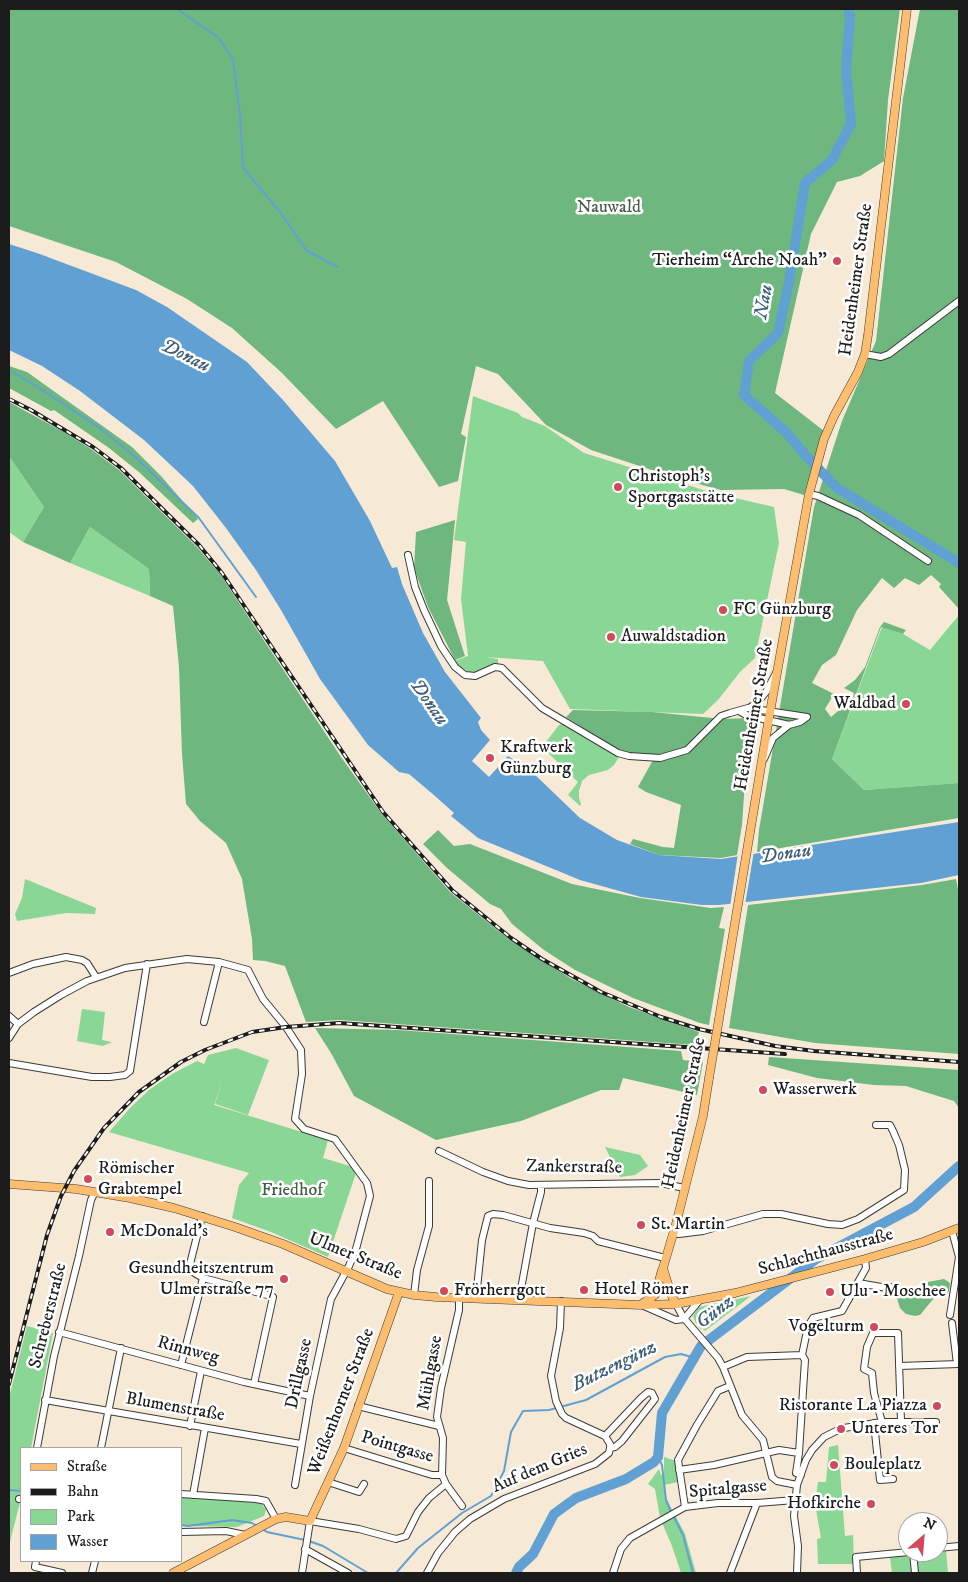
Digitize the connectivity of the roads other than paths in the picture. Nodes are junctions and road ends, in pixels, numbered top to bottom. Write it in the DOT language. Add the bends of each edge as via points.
graph roads {
  1 [pos="907,9"];
  2 [pos="959,301"];
  3 [pos="865,354"];
  4 [pos="809,494"];
  5 [pos="408,555"];
  6 [pos="928,561"];
  7 [pos="777,670"];
  8 [pos="748,708"];
  9 [pos="739,711"];
  10 [pos="769,716"];
  11 [pos="789,725"];
  12 [pos="761,765"];
  13 [pos="219,962"];
  14 [pos="147,964"];
  15 [pos="9,973"];
  16 [pos="96,977"];
  17 [pos="9,1016"];
  18 [pos="204,1022"];
  19 [pos="18,1024"];
  20 [pos="9,1038"];
  21 [pos="9,1063"];
  22 [pos="876,1125"];
  23 [pos="439,1151"];
  24 [pos="429,1181"];
  25 [pos="9,1184"];
  26 [pos="541,1185"];
  27 [pos="684,1188"];
  28 [pos="95,1192"];
  29 [pos="202,1216"];
  30 [pos="533,1223"];
  31 [pos="956,1229"];
  32 [pos="674,1233"];
  33 [pos="665,1258"];
  34 [pos="862,1260"];
  35 [pos="663,1268"];
  36 [pos="345,1272"];
  37 [pos="203,1278"];
  38 [pos="858,1283"];
  39 [pos="894,1287"];
  40 [pos="399,1292"];
  41 [pos="414,1295"];
  42 [pos="459,1298"];
  43 [pos="476,1298"];
  44 [pos="519,1300"];
  45 [pos="561,1301"];
  46 [pos="699,1301"];
  47 [pos="676,1304"];
  48 [pos="640,1305"];
  49 [pos="950,1315"];
  50 [pos="684,1318"];
  51 [pos="952,1323"];
  52 [pos="59,1332"];
  53 [pos="120,1348"];
  54 [pos="802,1354"];
  55 [pos="958,1364"];
  56 [pos="181,1365"];
  57 [pos="899,1366"];
  58 [pos="723,1367"];
  59 [pos="201,1371"];
  60 [pos="254,1384"];
  61 [pos="730,1386"];
  62 [pos="310,1396"];
  63 [pos="45,1400"];
  64 [pos="358,1406"];
  65 [pos="107,1412"];
  66 [pos="901,1421"];
  67 [pos="882,1422"];
  68 [pos="936,1422"];
  69 [pos="874,1423"];
  70 [pos="190,1426"];
  71 [pos="439,1426"];
  72 [pos="205,1428"];
  73 [pos="605,1436"];
  74 [pos="301,1444"];
  75 [pos="37,1447"];
  76 [pos="101,1447"];
  77 [pos="344,1448"];
  78 [pos="610,1448"];
  79 [pos="767,1453"];
  80 [pos="799,1453"];
  81 [pos="679,1470"];
  82 [pos="800,1474"];
  83 [pos="442,1475"];
  84 [pos="893,1479"];
  85 [pos="328,1482"];
  86 [pos="364,1484"];
  87 [pos="446,1484"];
  88 [pos="295,1485"];
  89 [pos="797,1486"];
  90 [pos="182,1494"];
  91 [pos="193,1495"];
  92 [pos="795,1500"];
  93 [pos="757,1503"];
  94 [pos="462,1506"];
  95 [pos="685,1507"];
  96 [pos="276,1519"];
  97 [pos="310,1521"];
  98 [pos="182,1532"];
  99 [pos="246,1535"];
  100 [pos="305,1547"];
  101 [pos="898,1553"];
  102 [pos="36,1562"];
  103 [pos="62,1573"];
  104 [pos="173,1573"];
  105 [pos="302,1573"];
  106 [pos="348,1573"];
  107 [pos="426,1573"];
  108 [pos="613,1573"];
  109 [pos="730,1573"];
  110 [pos="797,1573"];
  111 [pos="857,1573"];
  1 -- 3 [label="main road, Heidenheimer Straße"];
  2 -- 3 [label="street" via="889,354 881,357"];
  3 -- 4 [label="main road, Heidenheimer Straße" via="824,439"];
  4 -- 6 [label="street" via="859,514"];
  4 -- 7 [label="main road, Heidenheimer Straße"];
  5 -- 9 [label="street" via="424,610 455,667 466,675 475,676 496,667 502,668 542,708 618,753 660,758 687,750 721,716"];
  7 -- 8 [label="street" via="766,692"];
  7 -- 10 [label="main road, Heidenheimer Straße"];
  8 -- 9 [label="street"];
  8 -- 10 [label="street"];
  9 -- 10 [label="street" via="746,715"];
  10 -- 11 [label="street"];
  10 -- 11 [label="street" via="807,717"];
  10 -- 12 [label="main road, Heidenheimer Straße"];
  11 -- 12 [label="street" via="773,738"];
  12 -- 27 [label="main road, Heidenheimer Straße, bridge" via="710,1078"];
  13 -- 14 [label="street" via="188,959"];
  13 -- 18 [label="street"];
  13 -- 36 [label="street, Drillgasse" via="248,970 263,999 301,1050 302,1074 295,1119 304,1129 335,1139 367,1183 369,1203 356,1249"];
  14 -- 16 [label="street"];
  14 -- 21 [label="street" via="130,1071 125,1075 92,1077"];
  15 -- 16 [label="street" via="66,957 87,963"];
  16 -- 19 [label="street" via="60,994"];
  17 -- 19 [label="street"];
  19 -- 20 [label="street"];
  22 -- 32 [label="street" via="890,1125 899,1145 905,1170 904,1190 853,1222 842,1225 763,1214 703,1231"];
  23 -- 26 [label="street, Zankerstraße" via="502,1179"];
  24 -- 41 [label="street" via="429,1226"];
  25 -- 28 [label="main road, Ulmer Straße"];
  26 -- 27 [label="street, Zankerstraße" via="661,1183"];
  26 -- 30 [label="street"];
  27 -- 32 [label="main road, Heidenheimer Straße"];
  28 -- 29 [label="main road, Ulmer Straße"];
  28 -- 52 [label="street, Schreberstraße"];
  29 -- 36 [label="main road, Ulmer Straße" via="274,1241"];
  29 -- 37 [label="street" via="190,1266 193,1274"];
  30 -- 33 [label="street" via="584,1233 598,1241"];
  30 -- 43 [label="street" via="497,1214 488,1216 480,1248"];
  30 -- 44 [label="street"];
  31 -- 34 [label="main road, Schlachthausstraße"];
  31 -- 49 [label="street" via="958,1257"];
  32 -- 33 [label="main road, Heidenheimer Straße"];
  33 -- 35 [label="main road, Heidenheimer Straße"];
  34 -- 38 [label="street" via="866,1268"];
  34 -- 46 [label="main road, Schlachthausstraße"];
  35 -- 47 [label="main road"];
  35 -- 48 [label="main road, Heidenheimer Straße" via="655,1295"];
  36 -- 40 [label="main road, Ulmer Straße"];
  36 -- 62 [label="street, Drillgasse" via="331,1299"];
  37 -- 56 [label="street"];
  37 -- 60 [label="street" via="273,1298"];
  38 -- 39 [label="street"];
  38 -- 54 [label="street" via="842,1311 813,1318"];
  40 -- 41 [label="main road, Ulmer Straße"];
  40 -- 64 [label="main road, Weißenhorner Straße"];
  41 -- 42 [label="main road, Ulmer Straße"];
  42 -- 43 [label="main road, Ulmer Straße"];
  42 -- 71 [label="street, Mühlgasse" via="436,1417"];
  43 -- 44 [label="main road, Ulmer Straße"];
  44 -- 45 [label="main road, Ulmer Straße"];
  45 -- 48 [label="main road, Ulmer Straße"];
  45 -- 73 [label="street" via="560,1328 550,1376 556,1401 566,1418"];
  46 -- 47 [label="main road, Ulmer Straße"];
  46 -- 50 [label="street"];
  47 -- 48 [label="main road, Ulmer Straße"];
  47 -- 50 [label="street"];
  48 -- 50 [label="street" via="676,1320"];
  50 -- 58 [label="street"];
  51 -- 55 [label="street"];
  52 -- 53 [label="street, Rinnweg"];
  52 -- 63 [label="street, Schreberstraße"];
  53 -- 56 [label="street, Rinnweg"];
  53 -- 65 [label="street"];
  54 -- 58 [label="street" via="746,1357"];
  54 -- 80 [label="street" via="805,1360"];
  55 -- 57 [label="street"];
  56 -- 59 [label="street, Rinnweg"];
  57 -- 66 [label="street"];
  57 -- 67 [label="street" via="898,1333 873,1333 864,1369 872,1373"];
  58 -- 61 [label="street"];
  59 -- 60 [label="street, Rinnweg"];
  59 -- 70 [label="street"];
  60 -- 62 [label="street, Rinnweg"];
  61 -- 79 [label="street" via="742,1415 763,1440"];
  61 -- 81 [label="street" via="718,1391 697,1425 678,1460"];
  62 -- 74 [label="street, Drillgasse"];
  63 -- 65 [label="street, Blumenstraße"];
  63 -- 75 [label="street, Schreberstraße"];
  64 -- 71 [label="street"];
  64 -- 77 [label="main road, Weißenhorner Straße"];
  65 -- 70 [label="street, Blumenstraße"];
  65 -- 76 [label="street"];
  66 -- 67 [label="street"];
  66 -- 68 [label="street"];
  67 -- 69 [label="street"];
  69 -- 82 [label="street" via="830,1433 818,1443"];
  69 -- 84 [label="street" via="880,1480"];
  70 -- 72 [label="street, Blumenstraße"];
  71 -- 83 [label="street, Mühlgasse" via="443,1443"];
  72 -- 74 [label="street, Blumenstraße"];
  72 -- 91 [label="street"];
  73 -- 78 [label="street"];
  73 -- 78 [label="street, Auf dem Gries" via="641,1398 648,1392 652,1393 655,1399 622,1441"];
  74 -- 88 [label="street, Drillgasse"];
  77 -- 83 [label="street, Pointgasse" via="432,1475"];
  77 -- 85 [label="main road, Weißenhorner Straße"];
  78 -- 107 [label="street, Auf dem Gries" via="609,1453 595,1464 504,1499 470,1519 454,1532"];
  79 -- 80 [label="street" via="778,1450"];
  79 -- 81 [label="street"];
  79 -- 89 [label="street" via="772,1477"];
  80 -- 82 [label="street" via="796,1473"];
  81 -- 95 [label="street"];
  82 -- 89 [label="street"];
  83 -- 87 [label="street, Mühlgasse"];
  85 -- 86 [label="street" via="359,1492"];
  85 -- 97 [label="main road, Weißenhorner Straße"];
  87 -- 94 [label="street, Mühlgasse"];
  87 -- 97 [label="street" via="423,1505 406,1536 396,1539"];
  89 -- 92 [label="street"];
  90 -- 91 [label="street"];
  91 -- 96 [label="street" via="266,1501"];
  92 -- 93 [label="street, Spitalgasse"];
  92 -- 110 [label="street"];
  93 -- 95 [label="street, Spitalgasse"];
  93 -- 109 [label="street"];
  95 -- 108 [label="street, Spitalgasse" via="625,1542"];
  96 -- 97 [label="main road" via="286,1517"];
  96 -- 99 [label="main road"];
  97 -- 100 [label="street"];
  98 -- 99 [label="street" via="226,1531"];
  99 -- 104 [label="main road"];
  100 -- 105 [label="street"];
  100 -- 106 [label="street"];
  101 -- 111 [label="street" via="856,1557"];
  102 -- 103 [label="street" via="35,1567"];
}
